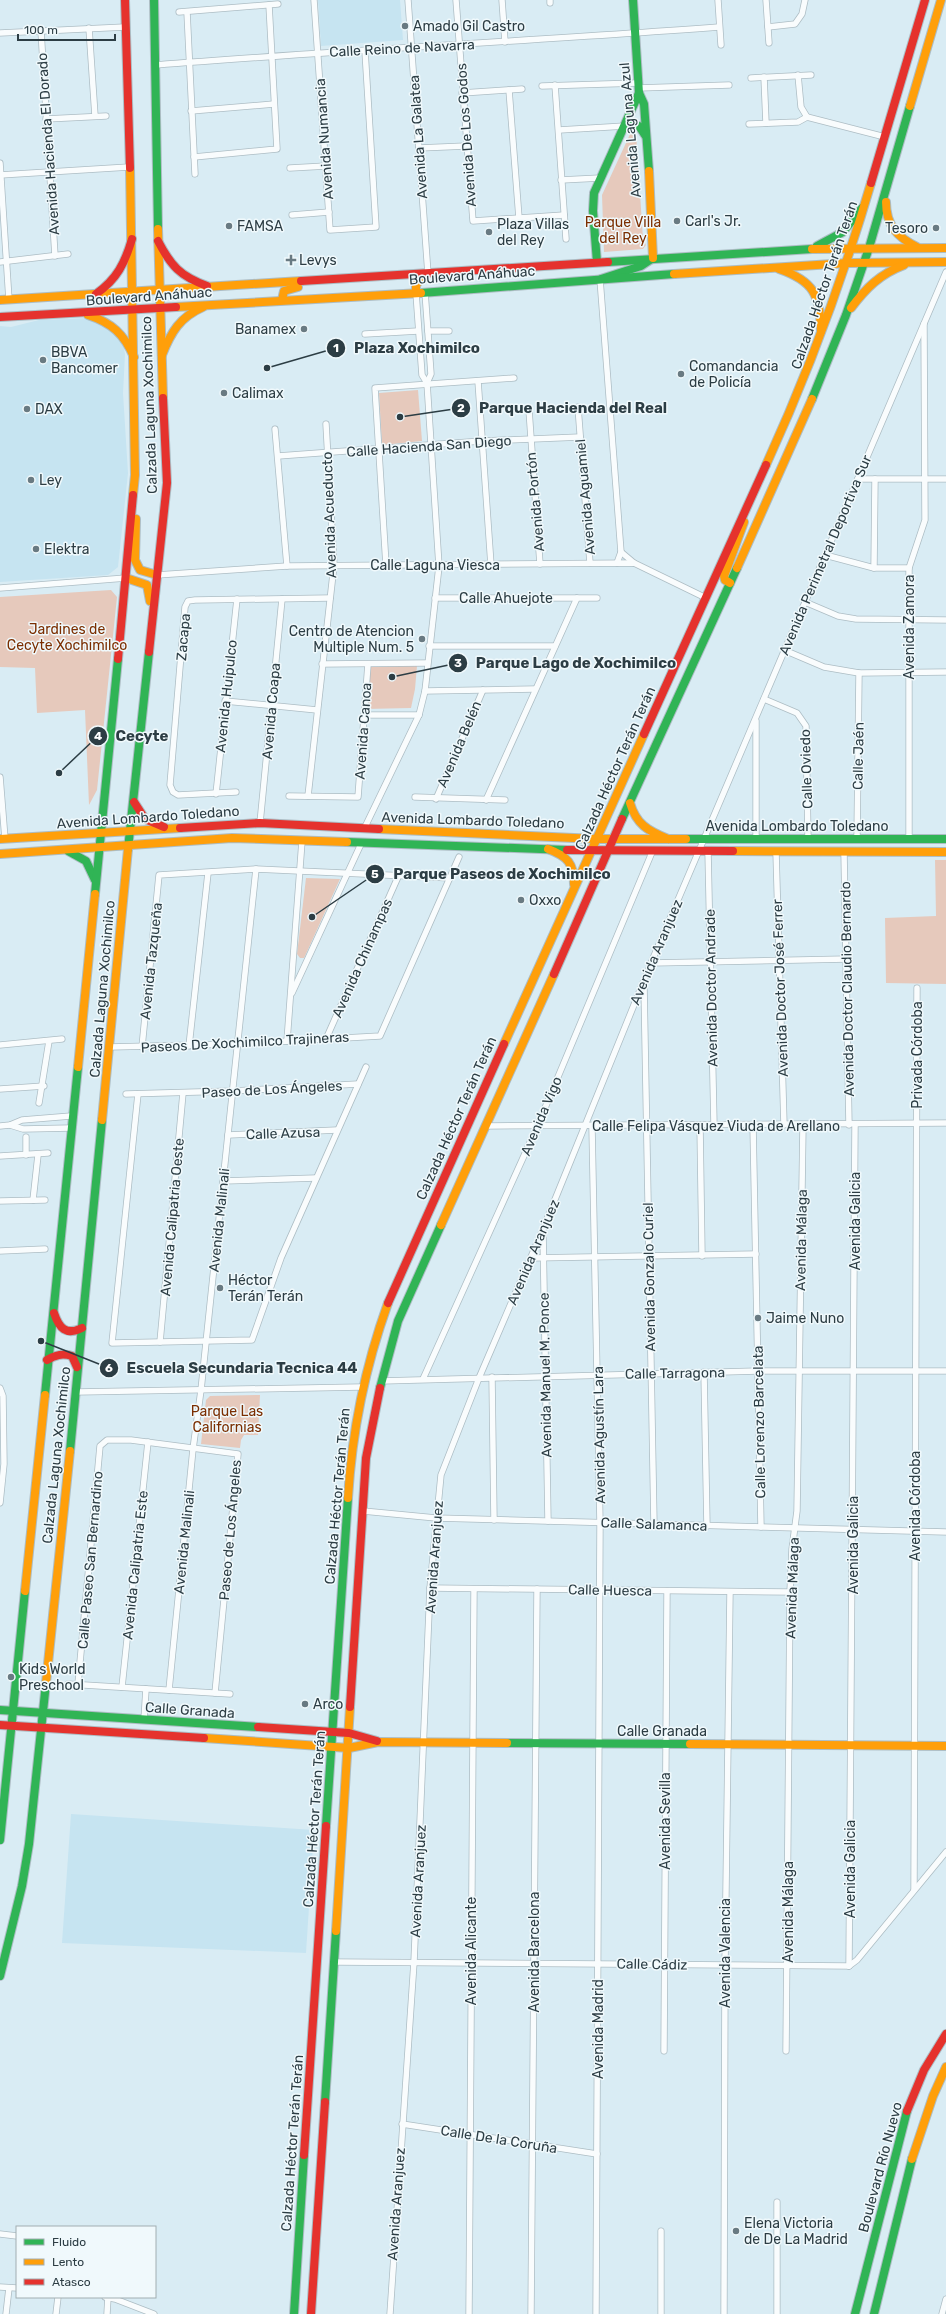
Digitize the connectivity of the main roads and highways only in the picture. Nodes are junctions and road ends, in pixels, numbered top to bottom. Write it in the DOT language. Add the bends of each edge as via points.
graph roads {
  1 [pos="124,0"];
  2 [pos="154,0"];
  3 [pos="633,0"];
  4 [pos="925,0"];
  5 [pos="941,0"];
  6 [pos="638,88"];
  7 [pos="625,126"];
  8 [pos="647,139"];
  9 [pos="888,185"];
  10 [pos="868,197"];
  11 [pos="132,239"];
  12 [pos="158,241"];
  13 [pos="853,248"];
  14 [pos="869,248"];
  15 [pos="920,248"];
  16 [pos="946,248"];
  17 [pos="808,249"];
  18 [pos="653,258"];
  19 [pos="597,262"];
  20 [pos="910,262"];
  21 [pos="946,262"];
  22 [pos="848,263"];
  23 [pos="864,263"];
  24 [pos="773,267"];
  25 [pos="426,274"];
  26 [pos="358,279"];
  27 [pos="600,279"];
  28 [pos="212,288"];
  29 [pos="159,291"];
  30 [pos="134,292"];
  31 [pos="416,293"];
  32 [pos="94,295"];
  33 [pos="282,300"];
  34 [pos="0,301"];
  35 [pos="211,304"];
  36 [pos="159,307"];
  37 [pos="134,309"];
  38 [pos="84,313"];
  39 [pos="846,315"];
  40 [pos="0,317"];
  41 [pos="821,338"];
  42 [pos="162,355"];
  43 [pos="134,357"];
  44 [pos="798,394"];
  45 [pos="785,462"];
  46 [pos="135,475"];
  47 [pos="750,500"];
  48 [pos="157,574"];
  49 [pos="126,578"];
  50 [pos="730,583"];
  51 [pos="145,683"];
  52 [pos="133,799"];
  53 [pos="630,803"];
  54 [pos="310,826"];
  55 [pos="172,829"];
  56 [pos="130,832"];
  57 [pos="101,833"];
  58 [pos="3,839"];
  59 [pos="596,839"];
  60 [pos="613,839"];
  61 [pos="668,839"];
  62 [pos="880,839"];
  63 [pos="946,839"];
  64 [pos="302,841"];
  65 [pos="128,845"];
  66 [pos="946,847"];
  67 [pos="100,848"];
  68 [pos="548,849"];
  69 [pos="64,850"];
  70 [pos="592,851"];
  71 [pos="607,851"];
  72 [pos="844,852"];
  73 [pos="918,852"];
  74 [pos="946,852"];
  75 [pos="0,854"];
  76 [pos="96,885"];
  77 [pos="574,888"];
  78 [pos="53,1307"];
  79 [pos="82,1328"];
  80 [pos="47,1360"];
  81 [pos="78,1368"];
  82 [pos="0,1710"];
  83 [pos="12,1711"];
  84 [pos="43,1713"];
  85 [pos="0,1725"];
  86 [pos="10,1726"];
  87 [pos="42,1728"];
  88 [pos="333,1732"];
  89 [pos="350,1733"];
  90 [pos="378,1742"];
  91 [pos="946,1746"];
  92 [pos="332,1747"];
  93 [pos="349,1748"];
  94 [pos="0,1840"];
  95 [pos="0,1976"];
  96 [pos="946,2034"];
  97 [pos="946,2067"];
  98 [pos="294,2314"];
  99 [pos="311,2314"];
  100 [pos="855,2314"];
  101 [pos="874,2314"];
  1 -- 11 [label="main road, Calzada Laguna Xochimilco"];
  2 -- 12 [label="main road, Calzada Laguna Xochimilco"];
  3 -- 6 [label="main road, Avenida Laguna Azul"];
  4 -- 10 [label="main road, Calzada Héctor Terán Terán"];
  5 -- 9 [label="main road, Calzada Héctor Terán Terán"];
  6 -- 7 [label="main road"];
  6 -- 8 [label="main road, Avenida Laguna Azul" via="644,104"];
  7 -- 8 [label="main road" via="639,126"];
  7 -- 19 [label="main road" via="594,193"];
  8 -- 18 [label="main road, Avenida Laguna Azul"];
  9 -- 14 [label="main road, Calzada Héctor Terán Terán"];
  9 -- 15 [label="main road" via="885,212 888,222 897,235"];
  10 -- 13 [label="main road, Calzada Héctor Terán Terán"];
  10 -- 17 [label="main road" via="845,232 835,240"];
  11 -- 30 [label="main road, Calzada Laguna Xochimilco"];
  11 -- 32 [label="main road" via="119,276"];
  12 -- 28 [label="main road" via="178,273"];
  12 -- 29 [label="main road, Calzada Laguna Xochimilco"];
  13 -- 14 [label="main road, Boulevard Anáhuac"];
  13 -- 17 [label="main road, Boulevard Anáhuac"];
  13 -- 22 [label="main road, Calzada Héctor Terán Terán"];
  14 -- 15 [label="main road, Boulevard Anáhuac"];
  14 -- 23 [label="main road, Calzada Héctor Terán Terán"];
  15 -- 16 [label="main road, Boulevard Anáhuac"];
  17 -- 18 [label="main road, Boulevard Anáhuac"];
  18 -- 19 [label="main road, Boulevard Anáhuac"];
  18 -- 27 [label="main road" via="644,266 613,271"];
  19 -- 25 [label="main road, Boulevard Anáhuac"];
  20 -- 21 [label="main road, Boulevard Anáhuac"];
  20 -- 23 [label="main road, Boulevard Anáhuac"];
  20 -- 39 [label="main road" via="887,270 875,278"];
  22 -- 23 [label="main road, Boulevard Anáhuac"];
  22 -- 24 [label="main road, Boulevard Anáhuac"];
  22 -- 41 [label="main road, Calzada Héctor Terán Terán"];
  23 -- 39 [label="main road, Calzada Héctor Terán Terán"];
  24 -- 27 [label="main road, Boulevard Anáhuac"];
  24 -- 41 [label="main road" via="799,276 814,290 821,309"];
  25 -- 26 [label="main road, Boulevard Anáhuac"];
  25 -- 31 [label="main road" via="416,285"];
  26 -- 28 [label="main road, Boulevard Anáhuac"];
  26 -- 33 [label="main road" via="290,288 283,293"];
  27 -- 31 [label="main road, Boulevard Anáhuac"];
  28 -- 29 [label="main road, Boulevard Anáhuac"];
  29 -- 30 [label="main road, Boulevard Anáhuac"];
  29 -- 36 [label="main road, Calzada Laguna Xochimilco"];
  30 -- 32 [label="main road, Boulevard Anáhuac"];
  30 -- 37 [label="main road, Calzada Laguna Xochimilco"];
  31 -- 33 [label="main road, Boulevard Anáhuac"];
  32 -- 34 [label="main road, Boulevard Anáhuac"];
  33 -- 35 [label="main road, Boulevard Anáhuac"];
  35 -- 36 [label="main road, Boulevard Anáhuac"];
  35 -- 42 [label="main road" via="189,312 178,321 169,335"];
  36 -- 37 [label="main road, Boulevard Anáhuac"];
  36 -- 42 [label="main road, Calzada Laguna Xochimilco"];
  37 -- 38 [label="main road, Boulevard Anáhuac"];
  37 -- 43 [label="main road, Calzada Laguna Xochimilco"];
  38 -- 40 [label="main road, Boulevard Anáhuac"];
  38 -- 43 [label="main road" via="117,326"];
  39 -- 45 [label="main road, Calzada Héctor Terán Terán"];
  41 -- 44 [label="main road, Calzada Héctor Terán Terán"];
  42 -- 48 [label="main road, Calzada Laguna Xochimilco" via="166,483"];
  43 -- 46 [label="main road, Calzada Laguna Xochimilco"];
  44 -- 45 [label="main road" via="804,399 805,405 786,451"];
  44 -- 47 [label="main road, Calzada Héctor Terán Terán"];
  45 -- 50 [label="main road, Calzada Héctor Terán Terán"];
  46 -- 48 [label="main road" via="135,560 140,570"];
  46 -- 49 [label="main road, Calzada Laguna Xochimilco"];
  47 -- 50 [label="main road" via="740,537 724,576"];
  47 -- 59 [label="main road, Calzada Héctor Terán Terán"];
  48 -- 51 [label="main road, Calzada Laguna Xochimilco"];
  49 -- 51 [label="main road" via="142,582 150,593 143,664"];
  49 -- 57 [label="main road, Calzada Laguna Xochimilco"];
  50 -- 53 [label="main road, Calzada Héctor Terán Terán"];
  51 -- 52 [label="main road, Calzada Laguna Xochimilco"];
  52 -- 55 [label="main road" via="139,815 144,820"];
  52 -- 56 [label="main road, Calzada Laguna Xochimilco"];
  53 -- 60 [label="main road, Calzada Héctor Terán Terán"];
  53 -- 61 [label="main road" via="634,817 646,831"];
  54 -- 55 [label="main road, Avenida Lombardo Toledano" via="260,823"];
  54 -- 59 [label="main road, Avenida Lombardo Toledano"];
  54 -- 64 [label="main road"];
  55 -- 56 [label="main road, Avenida Lombardo Toledano"];
  56 -- 57 [label="main road, Avenida Lombardo Toledano"];
  56 -- 65 [label="main road, Calzada Laguna Xochimilco"];
  57 -- 58 [label="main road, Avenida Lombardo Toledano"];
  57 -- 67 [label="main road, Calzada Laguna Xochimilco"];
  59 -- 60 [label="main road, Avenida Lombardo Toledano"];
  59 -- 70 [label="main road, Calzada Héctor Terán Terán"];
  60 -- 61 [label="main road, Avenida Lombardo Toledano"];
  60 -- 71 [label="main road, Calzada Héctor Terán Terán"];
  61 -- 62 [label="main road, Avenida Lombardo Toledano"];
  62 -- 63 [label="main road, Avenida Lombardo Toledano"];
  62 -- 72 [label="main road" via="850,843"];
  64 -- 65 [label="main road, Avenida Lombardo Toledano" via="232,838"];
  64 -- 68 [label="main road, Avenida Lombardo Toledano"];
  65 -- 67 [label="main road, Avenida Lombardo Toledano"];
  65 -- 79 [label="main road, Calzada Laguna Xochimilco"];
  66 -- 73 [label="main road"];
  67 -- 69 [label="main road, Avenida Lombardo Toledano"];
  67 -- 76 [label="main road, Calzada Laguna Xochimilco"];
  68 -- 70 [label="main road, Avenida Lombardo Toledano"];
  68 -- 77 [label="main road" via="569,860 573,866"];
  69 -- 75 [label="main road, Avenida Lombardo Toledano"];
  69 -- 76 [label="main road" via="84,858 89,864"];
  70 -- 71 [label="main road, Avenida Lombardo Toledano"];
  70 -- 77 [label="main road, Calzada Héctor Terán Terán"];
  71 -- 72 [label="main road, Avenida Lombardo Toledano"];
  71 -- 89 [label="main road, Calzada Héctor Terán Terán" via="398,1321 381,1381 367,1451"];
  72 -- 73 [label="main road, Avenida Lombardo Toledano"];
  73 -- 74 [label="main road, Avenida Lombardo Toledano"];
  76 -- 78 [label="main road, Calzada Laguna Xochimilco"];
  77 -- 88 [label="main road, Calzada Héctor Terán Terán" via="376,1330 360,1387 350,1460"];
  78 -- 79 [label="main road" via="57,1325 66,1332 74,1333"];
  78 -- 80 [label="main road, Calzada Laguna Xochimilco"];
  79 -- 81 [label="main road, Calzada Laguna Xochimilco"];
  80 -- 81 [label="main road" via="65,1353 72,1356"];
  80 -- 83 [label="main road, Calzada Laguna Xochimilco"];
  81 -- 84 [label="main road, Calzada Laguna Xochimilco"];
  82 -- 83 [label="main road, Calle Granada"];
  83 -- 84 [label="main road, Calle Granada"];
  83 -- 86 [label="main road, Calzada Laguna Xochimilco"];
  84 -- 87 [label="main road, Calzada Laguna Xochimilco"];
  84 -- 88 [label="main road, Calle Granada"];
  85 -- 86 [label="main road, Calle Granada"];
  86 -- 87 [label="main road, Calle Granada"];
  86 -- 94 [label="main road, Calzada Laguna Xochimilco"];
  87 -- 92 [label="main road, Calle Granada"];
  87 -- 95 [label="main road, Calzada Laguna Xochimilco" via="26,1865"];
  88 -- 89 [label="main road, Calle Granada"];
  88 -- 92 [label="main road, Calzada Héctor Terán Terán"];
  89 -- 90 [label="main road, Calle Granada"];
  89 -- 93 [label="main road, Calzada Héctor Terán Terán"];
  90 -- 91 [label="main road, Calle Granada"];
  90 -- 93 [label="main road, Calle Granada"];
  92 -- 93 [label="main road, Calle Granada"];
  92 -- 98 [label="main road, Calzada Héctor Terán Terán"];
  93 -- 99 [label="main road, Calzada Héctor Terán Terán"];
  96 -- 100 [label="main road, Boulevard Río Nuevo" via="926,2064 900,2132"];
  97 -- 101 [label="main road" via="921,2128"];
}
